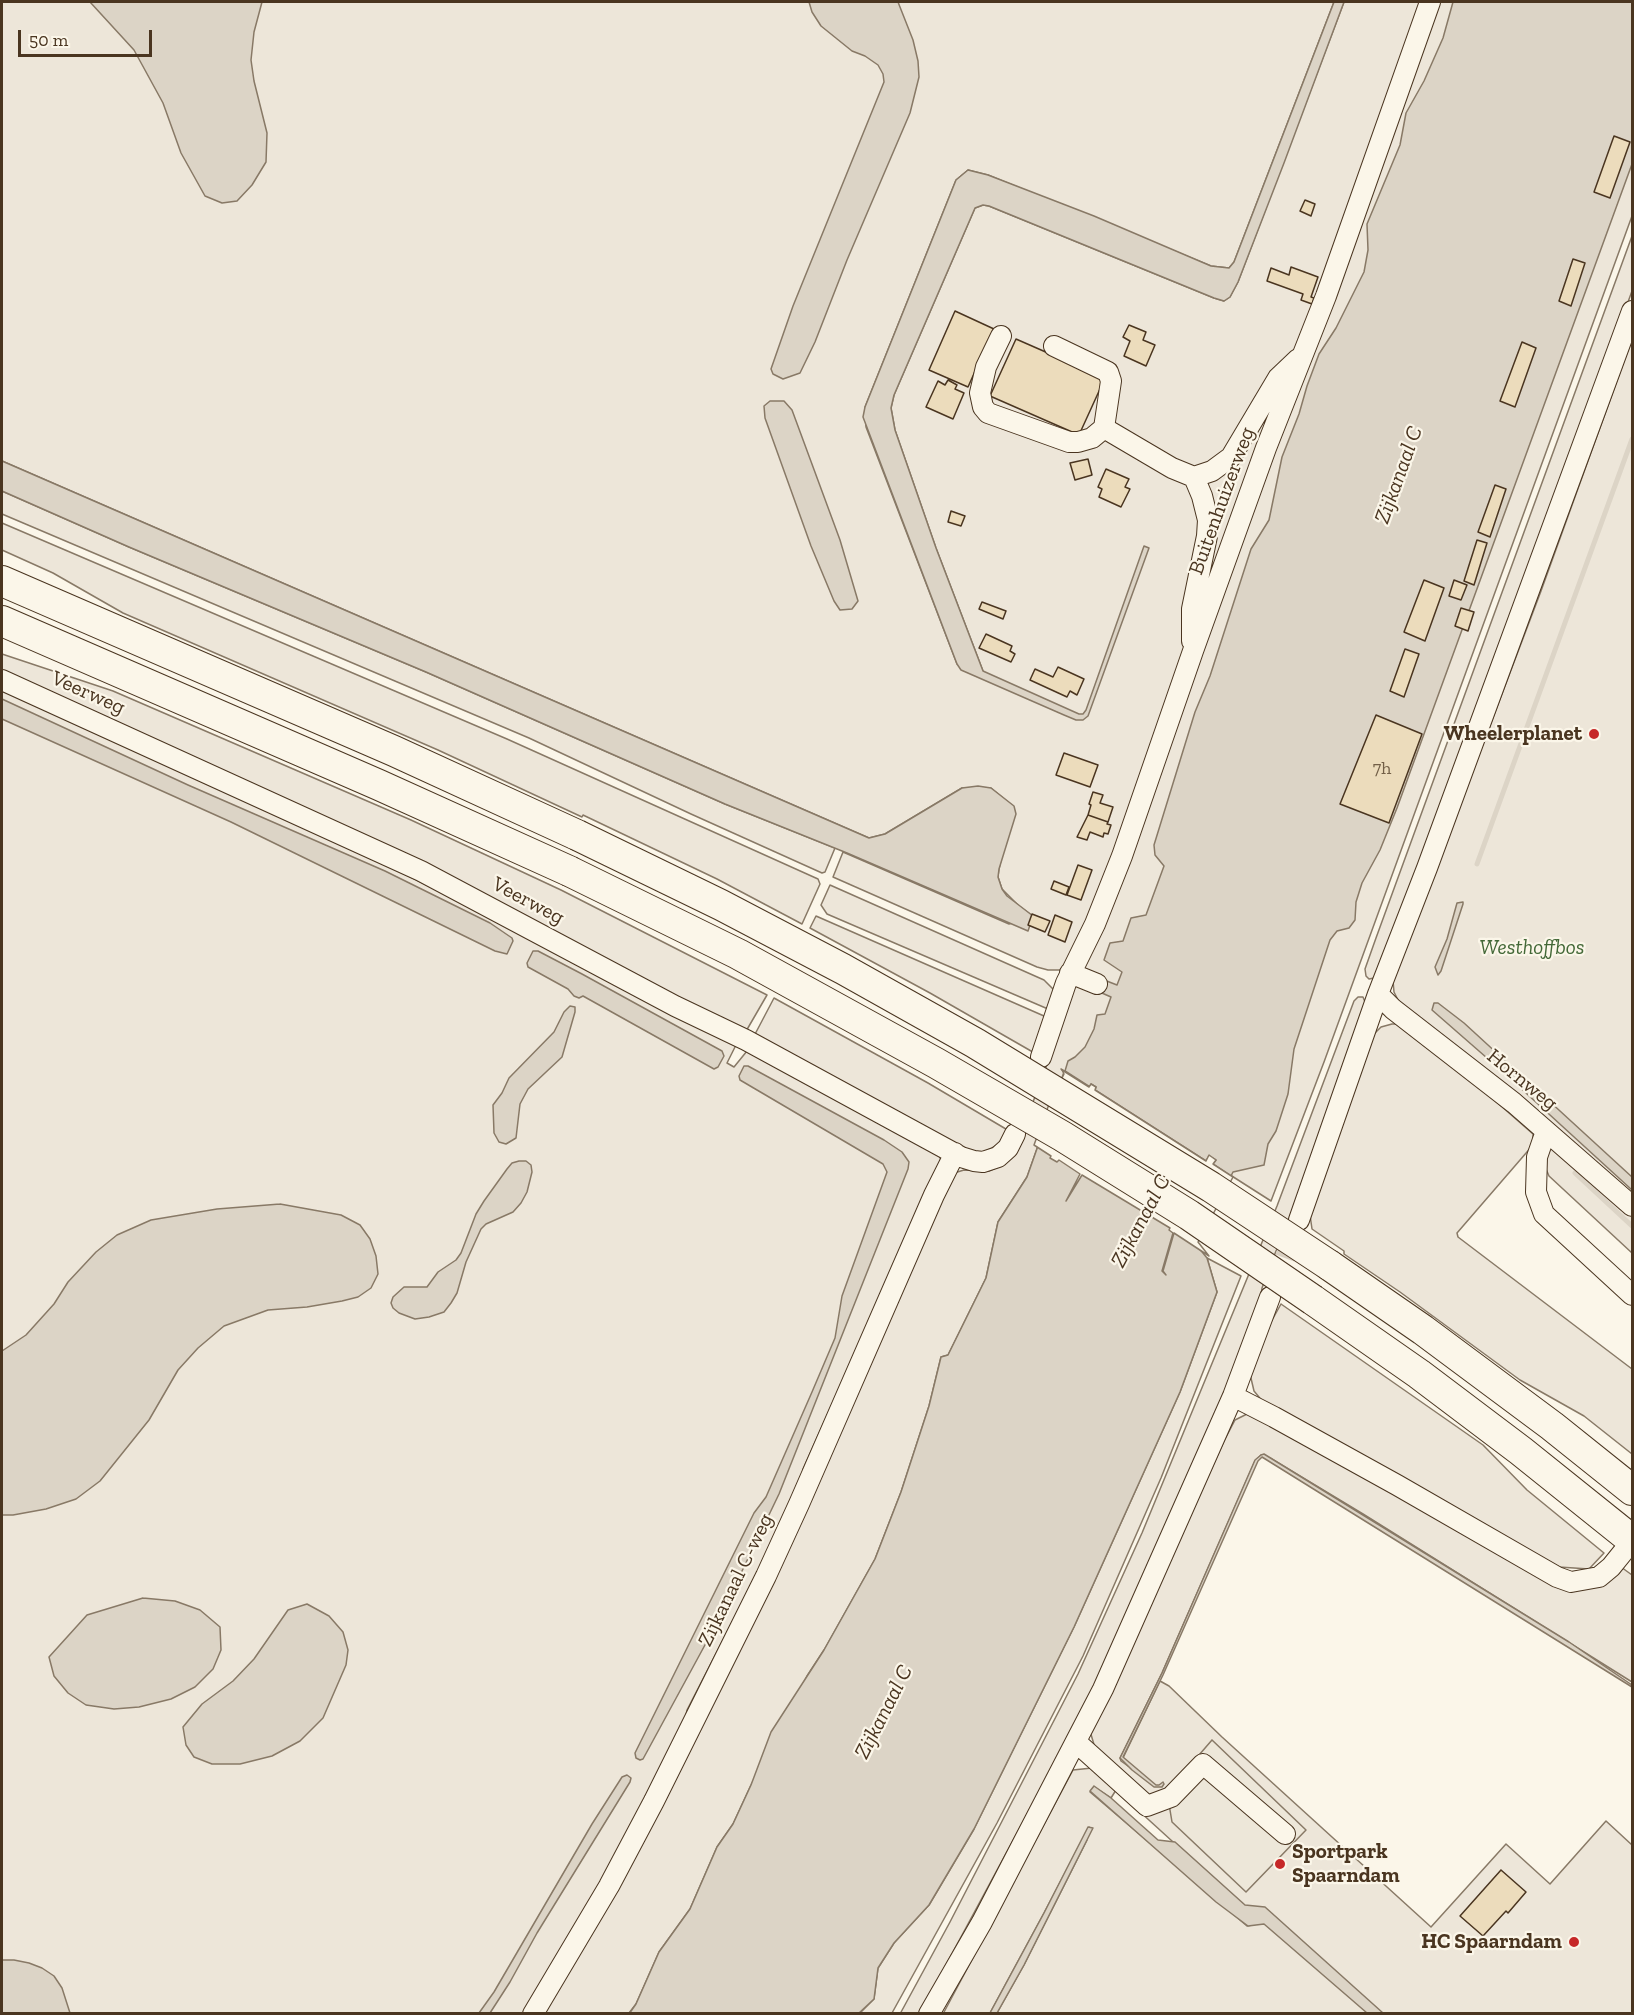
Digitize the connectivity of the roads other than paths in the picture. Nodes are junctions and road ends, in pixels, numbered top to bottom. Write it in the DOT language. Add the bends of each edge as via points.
graph roads {
  1 [pos="1430,2"];
  2 [pos="1632,311"];
  3 [pos="1001,336"];
  4 [pos="1054,346"];
  5 [pos="1303,354"];
  6 [pos="1104,428"];
  7 [pos="1194,477"];
  8 [pos="2,581"];
  9 [pos="2,621"];
  10 [pos="1193,651"];
  11 [pos="2,680"];
  12 [pos="1070,973"];
  13 [pos="1097,984"];
  14 [pos="1377,994"];
  15 [pos="1041,1057"];
  16 [pos="1546,1131"];
  17 [pos="1015,1134"];
  18 [pos="955,1153"];
  19 [pos="1632,1206"];
  20 [pos="1299,1220"];
  21 [pos="1632,1295"];
  22 [pos="1270,1297"];
  23 [pos="1233,1396"];
  24 [pos="1632,1490"];
  25 [pos="1632,1541"];
  26 [pos="1076,1742"];
  27 [pos="1285,1834"];
  28 [pos="533,2013"];
  29 [pos="930,2013"];
  1 -- 5 [label="street, Buitenhuizerweg"];
  2 -- 14 [label="street"];
  3 -- 6 [label="street" via="986,367 980,393 988,413 1069,442 1092,438"];
  4 -- 6 [label="street" via="1108,372 1111,388"];
  5 -- 7 [label="street" via="1278,378 1231,457 1212,471"];
  5 -- 10 [label="street, Buitenhuizerweg"];
  6 -- 7 [label="street"];
  7 -- 10 [label="street" via="1208,520 1192,609"];
  8 -- 24 [label="highway, bridge" via="577,835 721,905 975,1043 1211,1187 1329,1265 1423,1330"];
  9 -- 25 [label="highway, bridge" via="569,871 738,954 936,1063 1189,1215 1313,1300 1466,1409"];
  10 -- 12 [label="street, Buitenhuizerweg" via="1119,864"];
  11 -- 18 [label="street, Veerweg" via="421,871"];
  12 -- 13 [label="street"];
  12 -- 15 [label="street, Buitenhuizerweg"];
  14 -- 16 [label="street, Hornweg"];
  14 -- 20 [label="street"];
  16 -- 19 [label="street, Hornweg"];
  16 -- 21 [label="street" via="1536,1158 1536,1192 1544,1214"];
  17 -- 18 [label="street, Veerweg" via="1004,1152 991,1160 974,1161"];
  18 -- 28 [label="street, Zijkanaal C-weg" via="766,1576 609,1886"];
  22 -- 23 [label="street"];
  23 -- 25 [label="street" via="1557,1577 1571,1582 1599,1577"];
  23 -- 26 [label="street"];
  26 -- 27 [label="street" via="1147,1806 1172,1797 1203,1764"];
  26 -- 29 [label="street" via="982,1923"];
}
